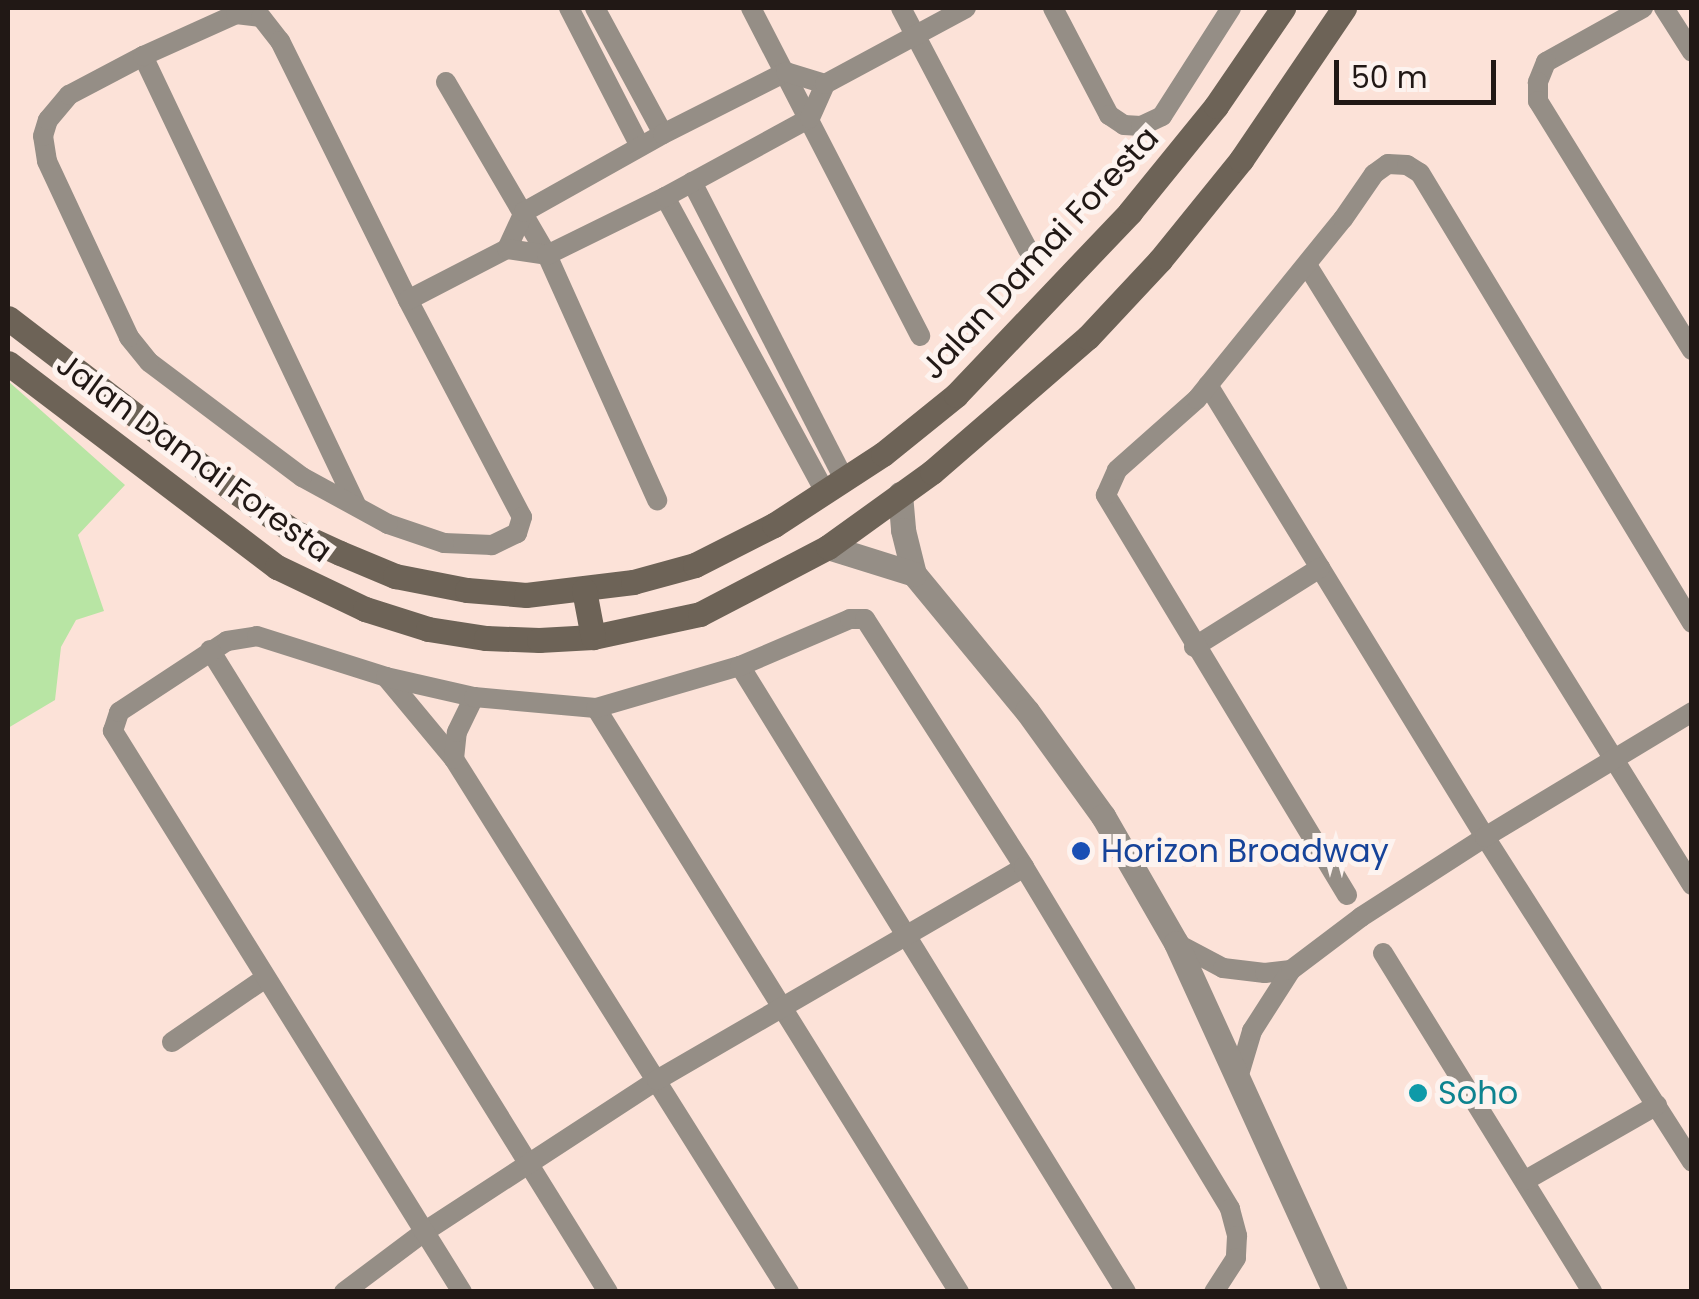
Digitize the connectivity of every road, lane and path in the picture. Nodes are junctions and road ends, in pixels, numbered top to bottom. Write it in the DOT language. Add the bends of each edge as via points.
graph roads {
  1 [pos="569,8"];
  2 [pos="596,8"];
  3 [pos="751,8"];
  4 [pos="901,8"];
  5 [pos="966,8"];
  6 [pos="1054,8"];
  7 [pos="1231,8"];
  8 [pos="1282,8"];
  9 [pos="1344,8"];
  10 [pos="1642,8"];
  11 [pos="1664,8"];
  12 [pos="914,33"];
  13 [pos="1692,52"];
  14 [pos="143,56"];
  15 [pos="786,72"];
  16 [pos="446,82"];
  17 [pos="825,84"];
  18 [pos="810,118"];
  19 [pos="663,134"];
  20 [pos="640,146"];
  21 [pos="692,182"];
  22 [pos="665,197"];
  23 [pos="524,212"];
  24 [pos="507,249"];
  25 [pos="1028,250"];
  26 [pos="547,255"];
  27 [pos="1307,264"];
  28 [pos="408,300"];
  29 [pos="8,318"];
  30 [pos="920,336"];
  31 [pos="1692,350"];
  32 [pos="8,363"];
  33 [pos="1208,384"];
  34 [pos="956,395"];
  35 [pos="814,423"];
  36 [pos="988,426"];
  37 [pos="793,434"];
  38 [pos="836,487"];
  39 [pos="900,494"];
  40 [pos="657,500"];
  41 [pos="356,504"];
  42 [pos="828,546"];
  43 [pos="1320,568"];
  44 [pos="914,574"];
  45 [pos="584,590"];
  46 [pos="1692,623"];
  47 [pos="593,637"];
  48 [pos="1194,647"];
  49 [pos="210,650"];
  50 [pos="740,666"];
  51 [pos="386,678"];
  52 [pos="474,696"];
  53 [pos="596,708"];
  54 [pos="1692,712"];
  55 [pos="454,759"];
  56 [pos="1614,759"];
  57 [pos="1485,837"];
  58 [pos="1024,866"];
  59 [pos="1692,885"];
  60 [pos="1347,895"];
  61 [pos="905,934"];
  62 [pos="1176,943"];
  63 [pos="1383,953"];
  64 [pos="1290,970"];
  65 [pos="264,979"];
  66 [pos="784,1009"];
  67 [pos="172,1042"];
  68 [pos="1238,1078"];
  69 [pos="656,1080"];
  70 [pos="1656,1105"];
  71 [pos="1692,1162"];
  72 [pos="528,1165"];
  73 [pos="1526,1180"];
  74 [pos="424,1232"];
  75 [pos="344,1292"];
  76 [pos="462,1292"];
  77 [pos="608,1292"];
  78 [pos="789,1292"];
  79 [pos="960,1292"];
  80 [pos="1126,1292"];
  81 [pos="1214,1292"];
  82 [pos="1335,1292"];
  83 [pos="1592,1292"];
  1 -- 20 [label="street"];
  2 -- 19 [label="street"];
  3 -- 15 [label="street"];
  4 -- 12 [label="street"];
  5 -- 12 [label="street"];
  6 -- 7 [label="street" via="1109,115 1141,126 1162,116"];
  8 -- 34 [label="main road, Jalan Damai Foresta" via="1216,106 1130,212"];
  9 -- 36 [label="main road, Jalan Damai Foresta" via="1241,160 1160,260 1088,337"];
  10 -- 31 [label="street" via="1546,62 1538,101"];
  11 -- 13 [label="street"];
  12 -- 17 [label="street"];
  12 -- 25 [label="street"];
  14 -- 28 [label="street" via="236,14 261,17 280,41"];
  14 -- 41 [label="street"];
  14 -- 41 [label="street" via="69,95 43,136 47,160 129,337 169,380 302,477"];
  15 -- 17 [label="street"];
  15 -- 18 [label="street"];
  15 -- 19 [label="street"];
  16 -- 23 [label="street"];
  17 -- 18 [label="street"];
  18 -- 21 [label="street"];
  18 -- 30 [label="street"];
  19 -- 20 [label="street"];
  20 -- 23 [label="street"];
  21 -- 22 [label="street"];
  21 -- 35 [label="street"];
  22 -- 26 [label="street"];
  22 -- 37 [label="street"];
  23 -- 24 [label="street"];
  23 -- 26 [label="street"];
  24 -- 26 [label="street"];
  24 -- 28 [label="street"];
  26 -- 40 [label="street"];
  27 -- 33 [label="street"];
  27 -- 46 [label="street" via="1374,174 1388,164 1420,174"];
  27 -- 56 [label="street"];
  28 -- 41 [label="street" via="523,526 492,545 462,547 388,524"];
  29 -- 45 [label="main road, Jalan Damai Foresta" via="296,533 414,579 526,595"];
  32 -- 47 [label="main road, Jalan Damai Foresta" via="277,567 316,588 365,610 466,635"];
  33 -- 43 [label="street"];
  33 -- 48 [label="street" via="1116,470 1106,495"];
  34 -- 36 [label="main road"];
  34 -- 38 [label="main road, Jalan Damai Foresta"];
  35 -- 37 [label="street"];
  35 -- 38 [label="street"];
  36 -- 39 [label="main road, Jalan Damai Foresta"];
  37 -- 38 [label="street"];
  38 -- 45 [label="main road, Jalan Damai Foresta" via="695,564"];
  39 -- 42 [label="main road, Jalan Damai Foresta"];
  39 -- 44 [label="street"];
  42 -- 44 [label="street"];
  42 -- 47 [label="main road, Jalan Damai Foresta" via="700,614"];
  43 -- 48 [label="street"];
  43 -- 57 [label="street"];
  44 -- 62 [label="street" via="1103,816"];
  45 -- 47 [label="main road"];
  48 -- 60 [label="street"];
  49 -- 51 [label="street" via="257,636"];
  49 -- 65 [label="street" via="119,712 113,731"];
  49 -- 72 [label="street"];
  50 -- 53 [label="street"];
  50 -- 58 [label="street" via="850,619 865,619"];
  50 -- 61 [label="street"];
  51 -- 52 [label="street"];
  51 -- 55 [label="street"];
  52 -- 53 [label="street"];
  52 -- 55 [label="street" via="457,732"];
  53 -- 66 [label="street"];
  54 -- 56 [label="street"];
  55 -- 69 [label="street"];
  56 -- 57 [label="street"];
  56 -- 59 [label="street"];
  57 -- 64 [label="street"];
  57 -- 70 [label="street"];
  58 -- 61 [label="street"];
  58 -- 81 [label="street" via="1230,1209 1236,1258"];
  61 -- 66 [label="street"];
  61 -- 80 [label="street"];
  62 -- 64 [label="street" via="1224,968"];
  62 -- 68 [label="street"];
  63 -- 73 [label="street"];
  64 -- 68 [label="street" via="1252,1031"];
  65 -- 67 [label="street"];
  65 -- 74 [label="street"];
  66 -- 69 [label="street"];
  66 -- 79 [label="street"];
  68 -- 82 [label="street"];
  69 -- 72 [label="street"];
  69 -- 78 [label="street"];
  70 -- 71 [label="street"];
  70 -- 73 [label="street"];
  72 -- 74 [label="street"];
  72 -- 77 [label="street"];
  73 -- 83 [label="street"];
  74 -- 75 [label="street"];
  74 -- 76 [label="street"];
}
